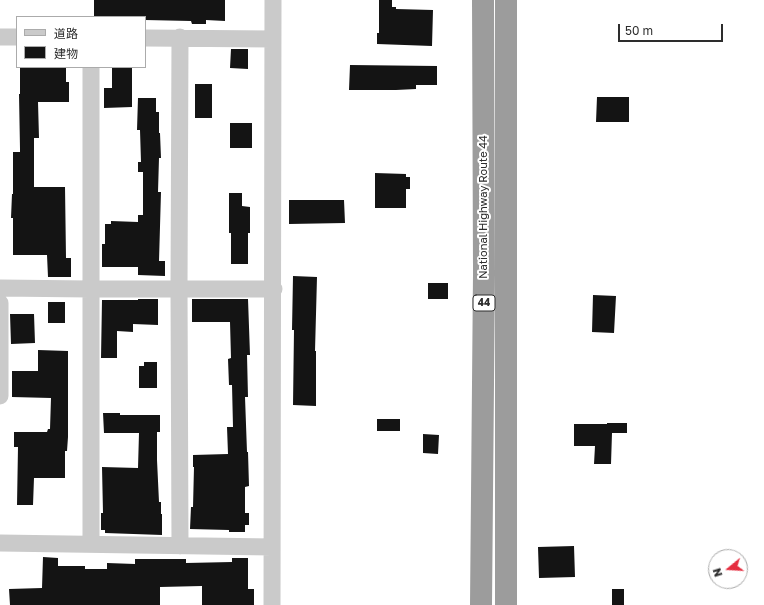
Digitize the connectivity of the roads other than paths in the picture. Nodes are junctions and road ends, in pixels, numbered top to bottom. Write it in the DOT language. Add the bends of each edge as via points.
graph roads {
  1 [pos="273,0"];
  2 [pos="484,0"];
  3 [pos="506,0"];
  4 [pos="0,37"];
  5 [pos="16,37"];
  6 [pos="180,37"];
  7 [pos="146,38"];
  8 [pos="273,39"];
  9 [pos="91,68"];
  10 [pos="0,288"];
  11 [pos="179,288"];
  12 [pos="90,289"];
  13 [pos="274,289"];
  14 [pos="0,303"];
  15 [pos="0,340"];
  16 [pos="0,396"];
  17 [pos="0,543"];
  18 [pos="91,544"];
  19 [pos="180,546"];
  20 [pos="272,547"];
  21 [pos="272,605"];
  22 [pos="481,605"];
  23 [pos="506,605"];
  1 -- 8 [label="street"];
  2 -- 22 [label="highway, National Highway Route 44 / 44"];
  3 -- 23 [label="highway, National Highway Route 44 / 44"];
  4 -- 5 [label="street"];
  6 -- 7 [label="street"];
  6 -- 8 [label="street"];
  6 -- 11 [label="street"];
  8 -- 13 [label="street"];
  9 -- 12 [label="street"];
  10 -- 12 [label="street"];
  11 -- 12 [label="street"];
  11 -- 13 [label="street"];
  11 -- 19 [label="street"];
  12 -- 18 [label="street"];
  13 -- 20 [label="street"];
  14 -- 15 [label="street"];
  15 -- 16 [label="street"];
  17 -- 18 [label="street"];
  18 -- 19 [label="street"];
  19 -- 20 [label="street"];
  20 -- 21 [label="street"];
}
